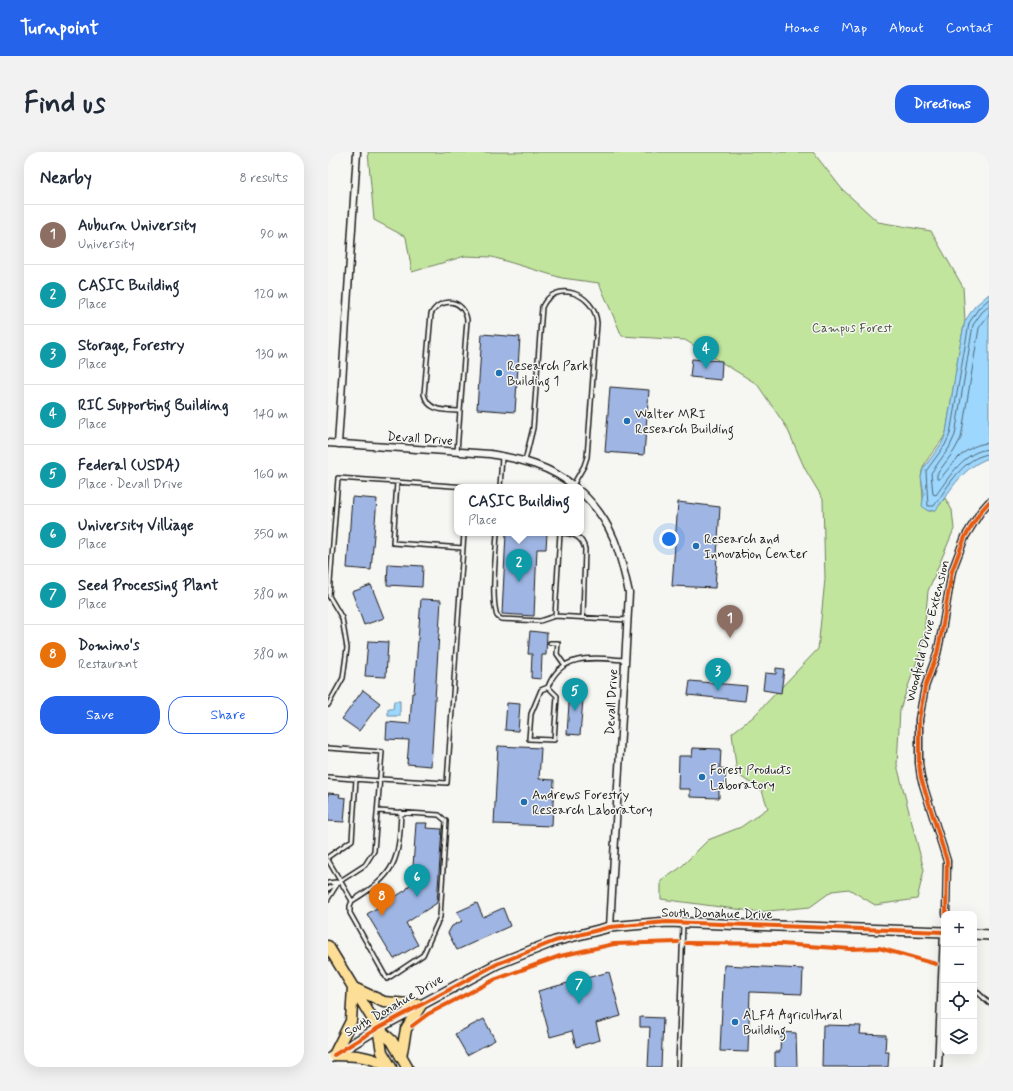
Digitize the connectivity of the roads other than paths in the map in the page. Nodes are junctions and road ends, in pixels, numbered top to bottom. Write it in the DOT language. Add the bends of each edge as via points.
graph roads {
  1 [pos="357,152"];
  2 [pos="460,411"];
  3 [pos="328,443"];
  4 [pos="338,444"];
  5 [pos="457,452"];
  6 [pos="502,456"];
  7 [pos="525,461"];
  8 [pos="397,482"];
  9 [pos="500,484"];
  10 [pos="571,484"];
  11 [pos="575,484"];
  12 [pos="454,486"];
  13 [pos="584,496"];
  14 [pos="989,502"];
  15 [pos="464,536"];
  16 [pos="497,536"];
  17 [pos="561,536"];
  18 [pos="578,536"];
  19 [pos="463,548"];
  20 [pos="555,616"];
  21 [pos="584,617"];
  22 [pos="628,620"];
  23 [pos="550,642"];
  24 [pos="626,660"];
  25 [pos="564,664"];
  26 [pos="548,687"];
  27 [pos="328,705"];
  28 [pos="328,748"];
  29 [pos="328,777"];
  30 [pos="356,779"];
  31 [pos="380,780"];
  32 [pos="378,811"];
  33 [pos="402,812"];
  34 [pos="328,857"];
  35 [pos="328,860"];
  36 [pos="340,881"];
  37 [pos="328,883"];
  38 [pos="328,889"];
  39 [pos="328,899"];
  40 [pos="352,901"];
  41 [pos="946,911"];
  42 [pos="683,923"];
  43 [pos="610,927"];
  44 [pos="941,933"];
  45 [pos="977,934"];
  46 [pos="989,935"];
  47 [pos="329,951"];
  48 [pos="943,983"];
  49 [pos="353,987"];
  50 [pos="977,992"];
  51 [pos="989,1002"];
  52 [pos="420,1005"];
  53 [pos="378,1028"];
  54 [pos="331,1057"];
  55 [pos="401,1057"];
  56 [pos="390,1067"];
  57 [pos="407,1067"];
  58 [pos="678,1067"];
  59 [pos="938,1067"];
  1 -- 4 [label="street"];
  2 -- 2 [label="lane" via="432,407 424,394 431,314 434,308 446,301 463,308 467,320"];
  2 -- 5 [label="lane"];
  3 -- 4 [label="street, Devall Drive"];
  4 -- 5 [label="street, Devall Drive"];
  5 -- 6 [label="street, Devall Drive"];
  6 -- 7 [label="street, Devall Drive"];
  6 -- 9 [label="lane"];
  7 -- 10 [label="street, Devall Drive" via="554,473"];
  7 -- 11 [label="lane" via="533,428 542,307 547,299 556,294 577,295 587,300 593,308 597,323 587,457"];
  8 -- 12 [label="lane"];
  8 -- 19 [label="lane" via="393,543"];
  8 -- 27 [label="lane" via="338,478 330,596 342,618 347,648 343,678"];
  13 -- 22 [label="street, Devall Drive" via="604,519 620,550 630,593"];
  14 -- 41 [label="street, Woodfield Drive Extension" via="965,537 952,571 937,654 925,687 919,718 921,778 947,861"];
  15 -- 19 [label="lane"];
  16 -- 20 [label="lane" via="495,592 498,617 540,621"];
  17 -- 20 [label="lane"];
  18 -- 21 [label="lane" via="585,549"];
  19 -- 31 [label="lane" via="448,783"];
  20 -- 21 [label="lane"];
  21 -- 22 [label="lane"];
  22 -- 24 [label="street, Devall Drive"];
  23 -- 25 [label="lane" via="558,643 558,654"];
  24 -- 25 [label="lane" via="581,659"];
  24 -- 43 [label="street, Devall Drive"];
  25 -- 26 [label="lane" via="552,675"];
  26 -- 26 [label="lane" via="541,690 531,714 529,739 554,740 557,696"];
  28 -- 31 [label="lane" via="382,752"];
  29 -- 30 [label="lane"];
  30 -- 31 [label="lane"];
  30 -- 34 [label="lane" via="352,840"];
  31 -- 32 [label="lane"];
  32 -- 33 [label="lane"];
  32 -- 36 [label="lane" via="376,845 371,857 360,869"];
  33 -- 40 [label="lane" via="399,849 391,869 380,882"];
  33 -- 40 [label="lane" via="439,814 447,824 441,913 423,955 387,980 350,913"];
  35 -- 36 [label="lane"];
  36 -- 37 [label="lane"];
  36 -- 38 [label="lane"];
  36 -- 39 [label="lane"];
  36 -- 40 [label="lane"];
  42 -- 43 [label="street, South Donahue Drive" via="645,923"];
  42 -- 44 [label="street, South Donahue Drive"];
  42 -- 58 [label="lane"];
  43 -- 52 [label="street, South Donahue Drive" via="555,941 516,955"];
  45 -- 46 [label="street"];
  47 -- 49 [label="main road"];
  48 -- 59 [label="street"];
  49 -- 52 [label="main road" via="384,1002"];
  49 -- 53 [label="main road"];
  49 -- 54 [label="main road" via="350,1022"];
  50 -- 51 [label="lane"];
  52 -- 53 [label="street, South Donahue Drive"];
  52 -- 55 [label="main road" via="406,1029"];
  53 -- 54 [label="street, South Donahue Drive"];
  53 -- 55 [label="main road" via="392,1041"];
  53 -- 56 [label="main road" via="382,1052"];
  54 -- 56 [label="main road" via="362,1056"];
  55 -- 57 [label="main road"];
}
